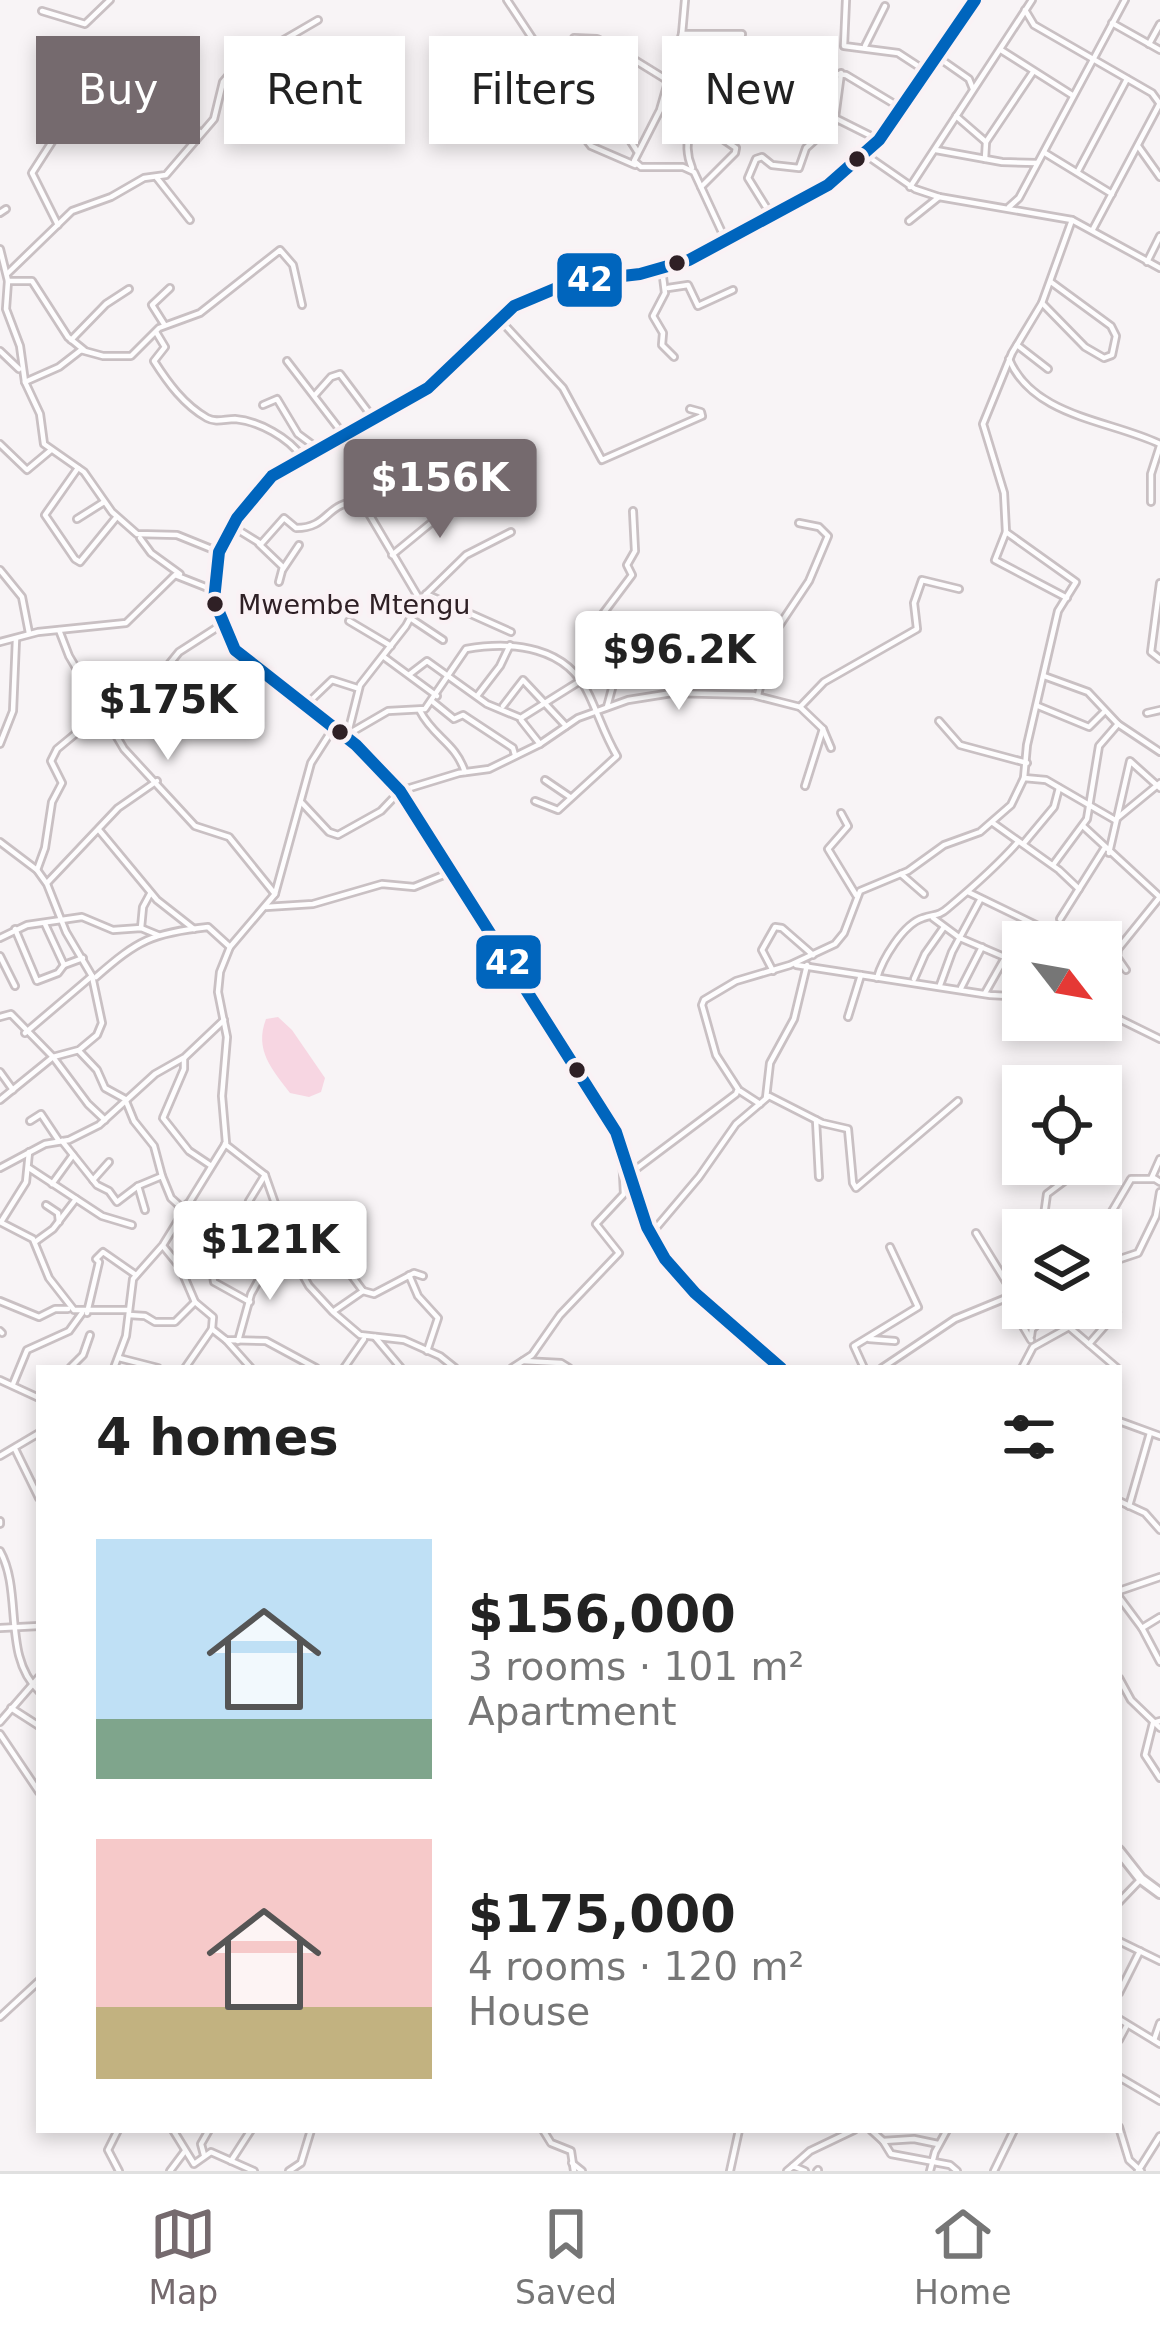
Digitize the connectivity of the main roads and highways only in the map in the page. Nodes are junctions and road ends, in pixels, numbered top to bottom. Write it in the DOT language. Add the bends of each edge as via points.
graph roads {
  1 [pos="974,0"];
  2 [pos="779,1365"];
  3 [pos="1122,1855"];
  4 [pos="1160,1893"];
  1 -- 2 [label="main road" via="879,140 828,185 662,269 571,282 499,318 431,386 261,486 219,552 213,590 240,657 347,735 400,791 602,1108 650,1235 668,1262"];
  3 -- 4 [label="main road"];
}
